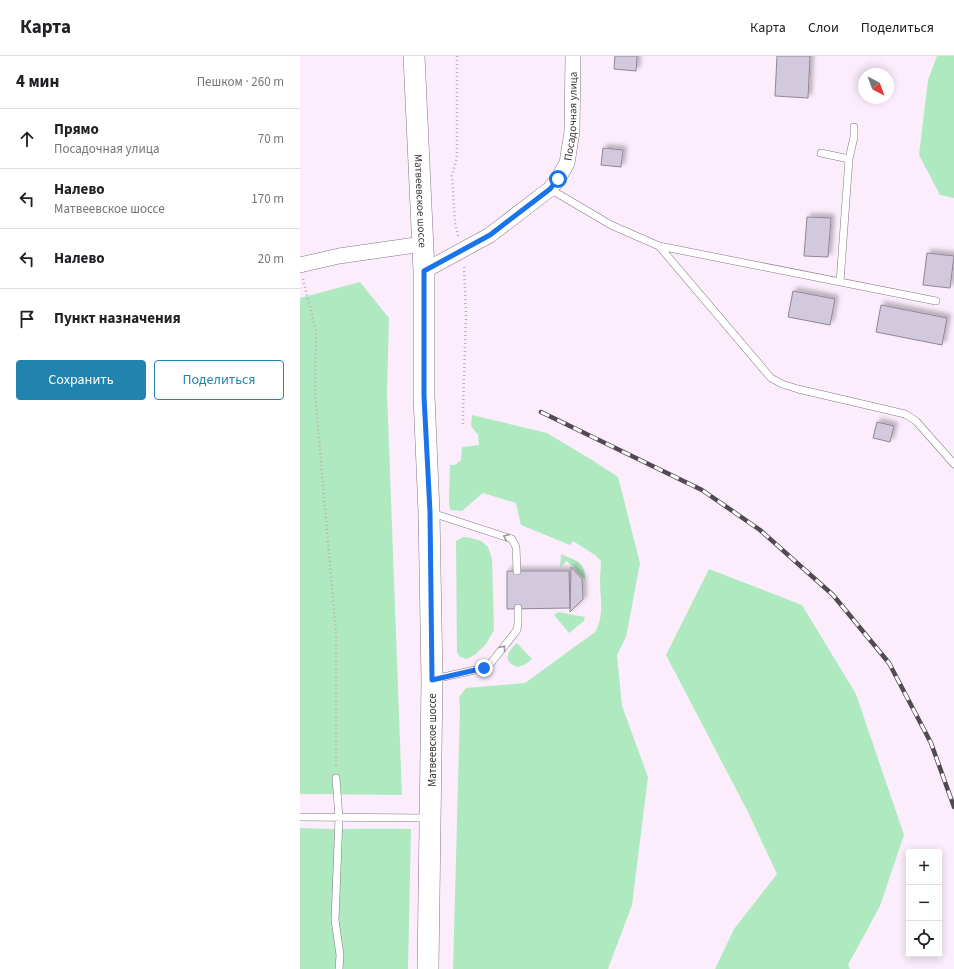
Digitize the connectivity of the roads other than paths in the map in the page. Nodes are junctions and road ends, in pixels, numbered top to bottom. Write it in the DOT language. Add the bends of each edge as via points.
graph roads {
  1 [pos="414,56"];
  2 [pos="572,56"];
  3 [pos="854,128"];
  4 [pos="821,153"];
  5 [pos="849,159"];
  6 [pos="550,189"];
  7 [pos="422,244"];
  8 [pos="659,246"];
  9 [pos="301,270"];
  10 [pos="424,271"];
  11 [pos="840,282"];
  12 [pos="936,301"];
  13 [pos="954,464"];
  14 [pos="430,512"];
  15 [pos="517,571"];
  16 [pos="518,608"];
  17 [pos="432,680"];
  18 [pos="336,778"];
  19 [pos="300,817"];
  20 [pos="339,818"];
  21 [pos="431,818"];
  22 [pos="340,969"];
  23 [pos="428,969"];
  1 -- 7 [label="main road, Матвеевское шоссе"];
  2 -- 6 [label="street, Посадочная улица" via="572,132 567,163"];
  3 -- 5 [label="lane"];
  4 -- 5 [label="lane"];
  5 -- 11 [label="lane"];
  6 -- 8 [label="lane" via="611,225"];
  6 -- 10 [label="street, Посадочная улица" via="490,235"];
  7 -- 9 [label="street" via="339,256"];
  7 -- 10 [label="main road, Матвеевское шоссе"];
  8 -- 11 [label="lane"];
  8 -- 13 [label="lane" via="771,378 798,389 905,414 916,421"];
  10 -- 14 [label="main road, Матвеевское шоссе" via="424,396"];
  11 -- 12 [label="lane"];
  15 -- 14 [label="lane, one-way" via="516,547 512,539"];
  14 -- 17 [label="main road, Матвеевское шоссе"];
  17 -- 16 [label="lane, one-way" via="484,668 491,663 517,630"];
  17 -- 21 [label="main road, Матвеевское шоссе"];
  18 -- 20 [label="lane"];
  19 -- 20 [label="lane"];
  20 -- 21 [label="lane"];
  20 -- 22 [label="lane" via="335,920"];
  21 -- 23 [label="main road, Матвеевское шоссе"];
}
